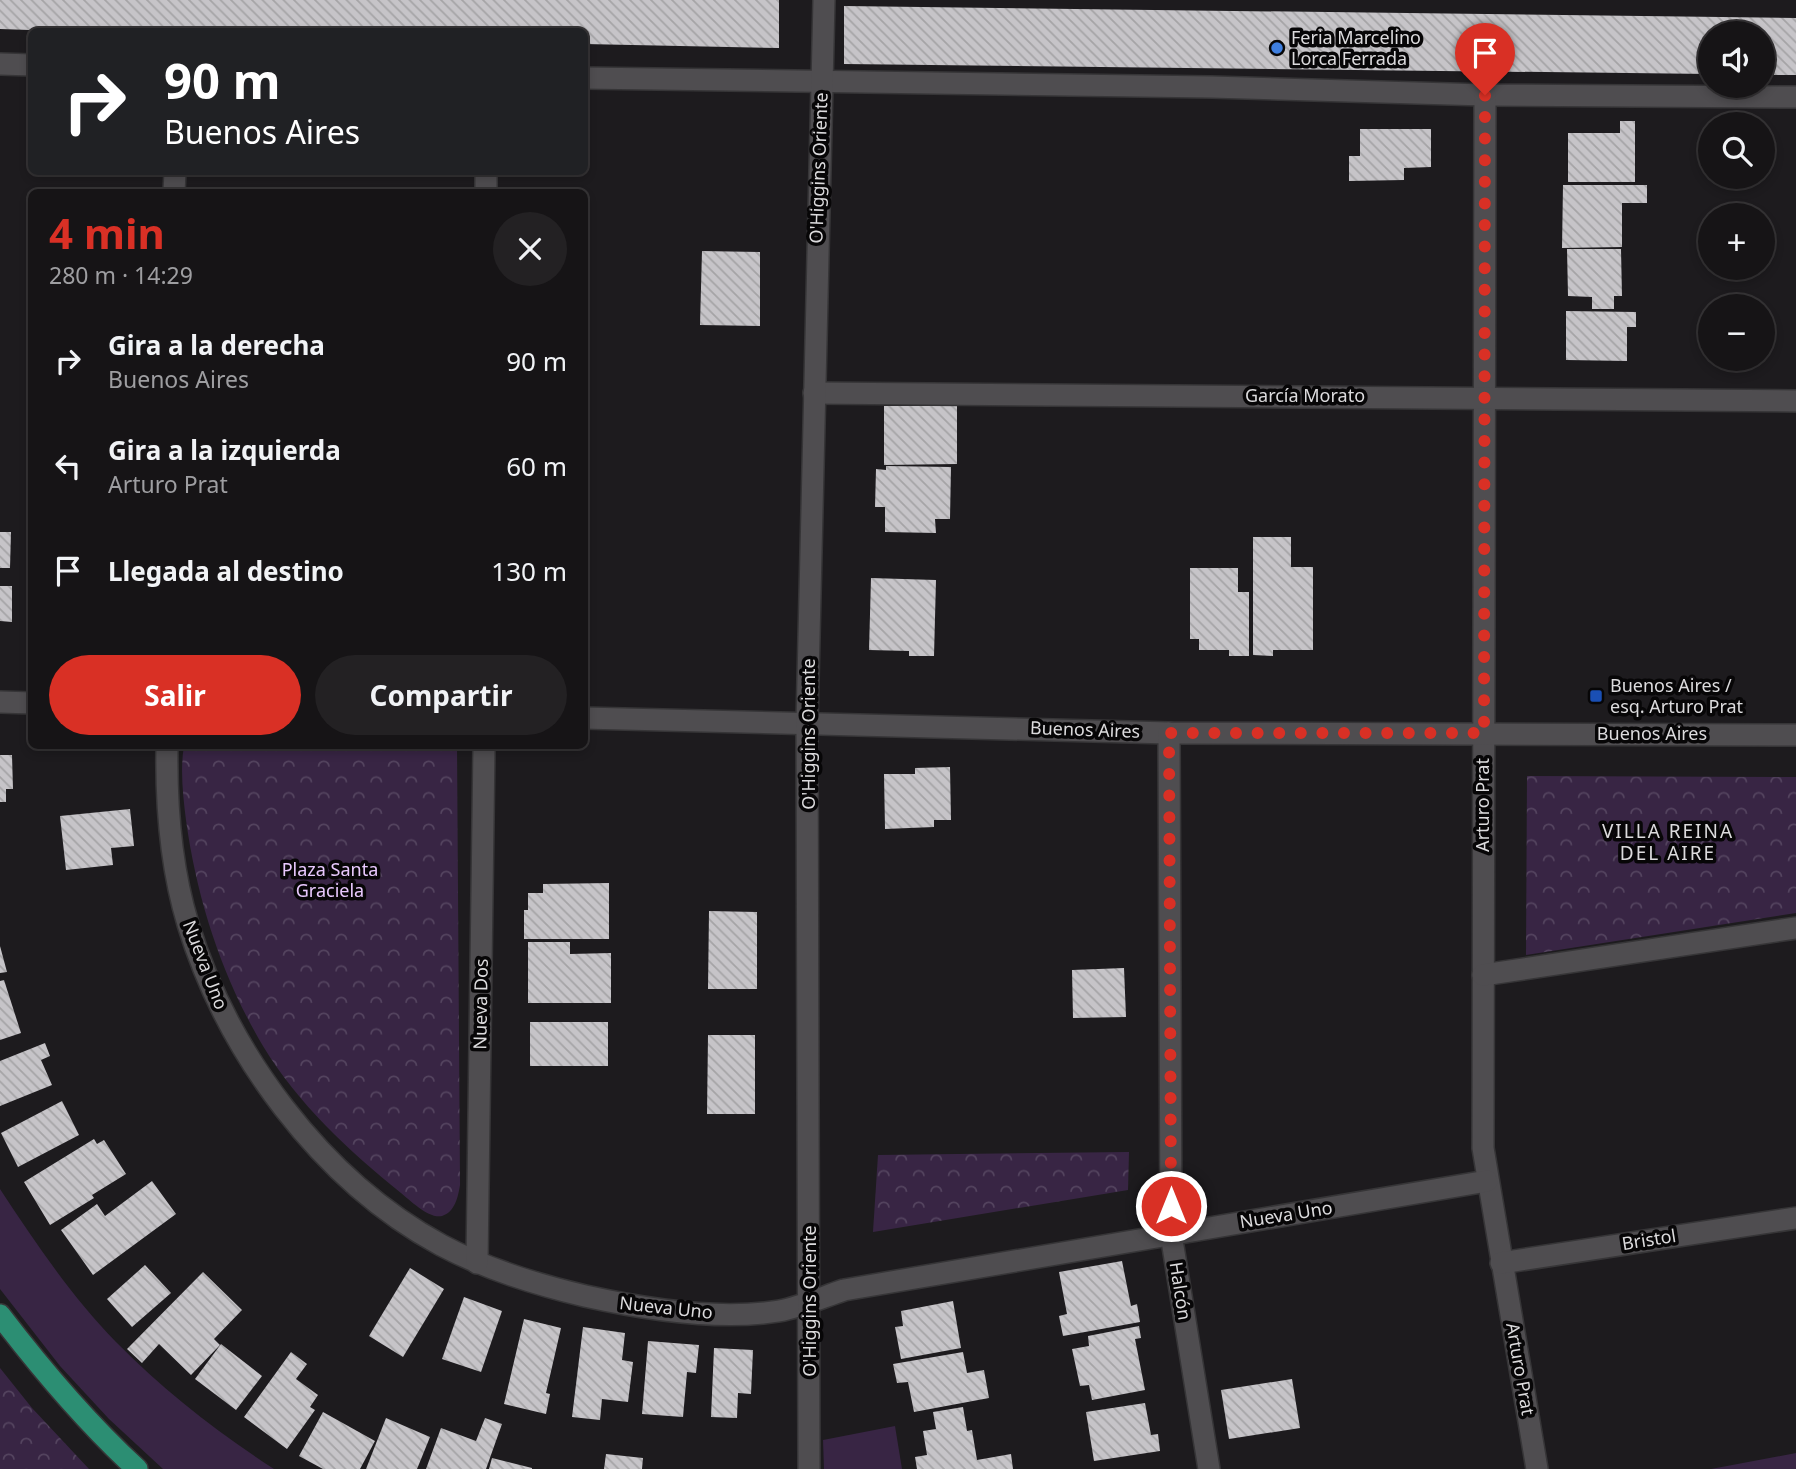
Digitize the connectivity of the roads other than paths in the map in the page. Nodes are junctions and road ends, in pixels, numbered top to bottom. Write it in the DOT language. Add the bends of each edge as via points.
graph roads {
  1 [pos="824,0"];
  2 [pos="0,64"];
  3 [pos="28,65"];
  4 [pos="588,78"];
  5 [pos="822,83"];
  6 [pos="1485,95"];
  7 [pos="1796,97"];
  8 [pos="814,393"];
  9 [pos="1485,397"];
  10 [pos="1796,401"];
  11 [pos="0,702"];
  12 [pos="28,703"];
  13 [pos="588,718"];
  14 [pos="807,722"];
  15 [pos="1169,733"];
  16 [pos="1484,733"];
  17 [pos="1796,735"];
  18 [pos="167,749"];
  19 [pos="484,749"];
  20 [pos="1796,928"];
  21 [pos="1483,975"];
  22 [pos="1487,1181"];
  23 [pos="1796,1217"];
  24 [pos="1171,1234"];
  25 [pos="477,1263"];
  26 [pos="1502,1263"];
  27 [pos="811,1301"];
  28 [pos="0,1315"];
  29 [pos="137,1469"];
  30 [pos="809,1469"];
  31 [pos="1209,1469"];
  32 [pos="1537,1469"];
  1 -- 5 [label="street, O'Higgins Oriente"];
  2 -- 3 [label="street"];
  4 -- 5 [label="street"];
  5 -- 6 [label="street"];
  5 -- 8 [label="street, O'Higgins Oriente"];
  6 -- 7 [label="street"];
  6 -- 9 [label="street, Arturo Prat"];
  8 -- 9 [label="street, García Morato"];
  8 -- 14 [label="street, O'Higgins Oriente"];
  9 -- 10 [label="street, García Morato"];
  9 -- 16 [label="street, Arturo Prat"];
  11 -- 12 [label="street"];
  13 -- 14 [label="street, Buenos Aires"];
  14 -- 15 [label="street, Buenos Aires"];
  14 -- 27 [label="street, O'Higgins Oriente"];
  15 -- 16 [label="street, Buenos Aires"];
  15 -- 24 [label="street, Halcón"];
  16 -- 17 [label="street, Buenos Aires"];
  16 -- 21 [label="street, Arturo Prat"];
  18 -- 25 [label="street, Nueva Uno" via="171,828 187,922 219,1005 251,1061 278,1101 342,1171 407,1224"];
  19 -- 25 [label="street, Nueva Dos"];
  20 -- 21 [label="street"];
  21 -- 22 [label="street, Arturo Prat" via="1482,1121"];
  22 -- 24 [label="street, Nueva Uno"];
  22 -- 26 [label="street, Arturo Prat"];
  23 -- 26 [label="street, Bristol"];
  24 -- 27 [label="street, Nueva Uno" via="844,1290"];
  24 -- 31 [label="street, Halcón"];
  25 -- 27 [label="street, Nueva Uno" via="536,1285 677,1311 760,1313"];
  26 -- 32 [label="street, Arturo Prat"];
  27 -- 30 [label="street, O'Higgins Oriente"];
  28 -- 29 [label="main road" via="77,1410"];
}
